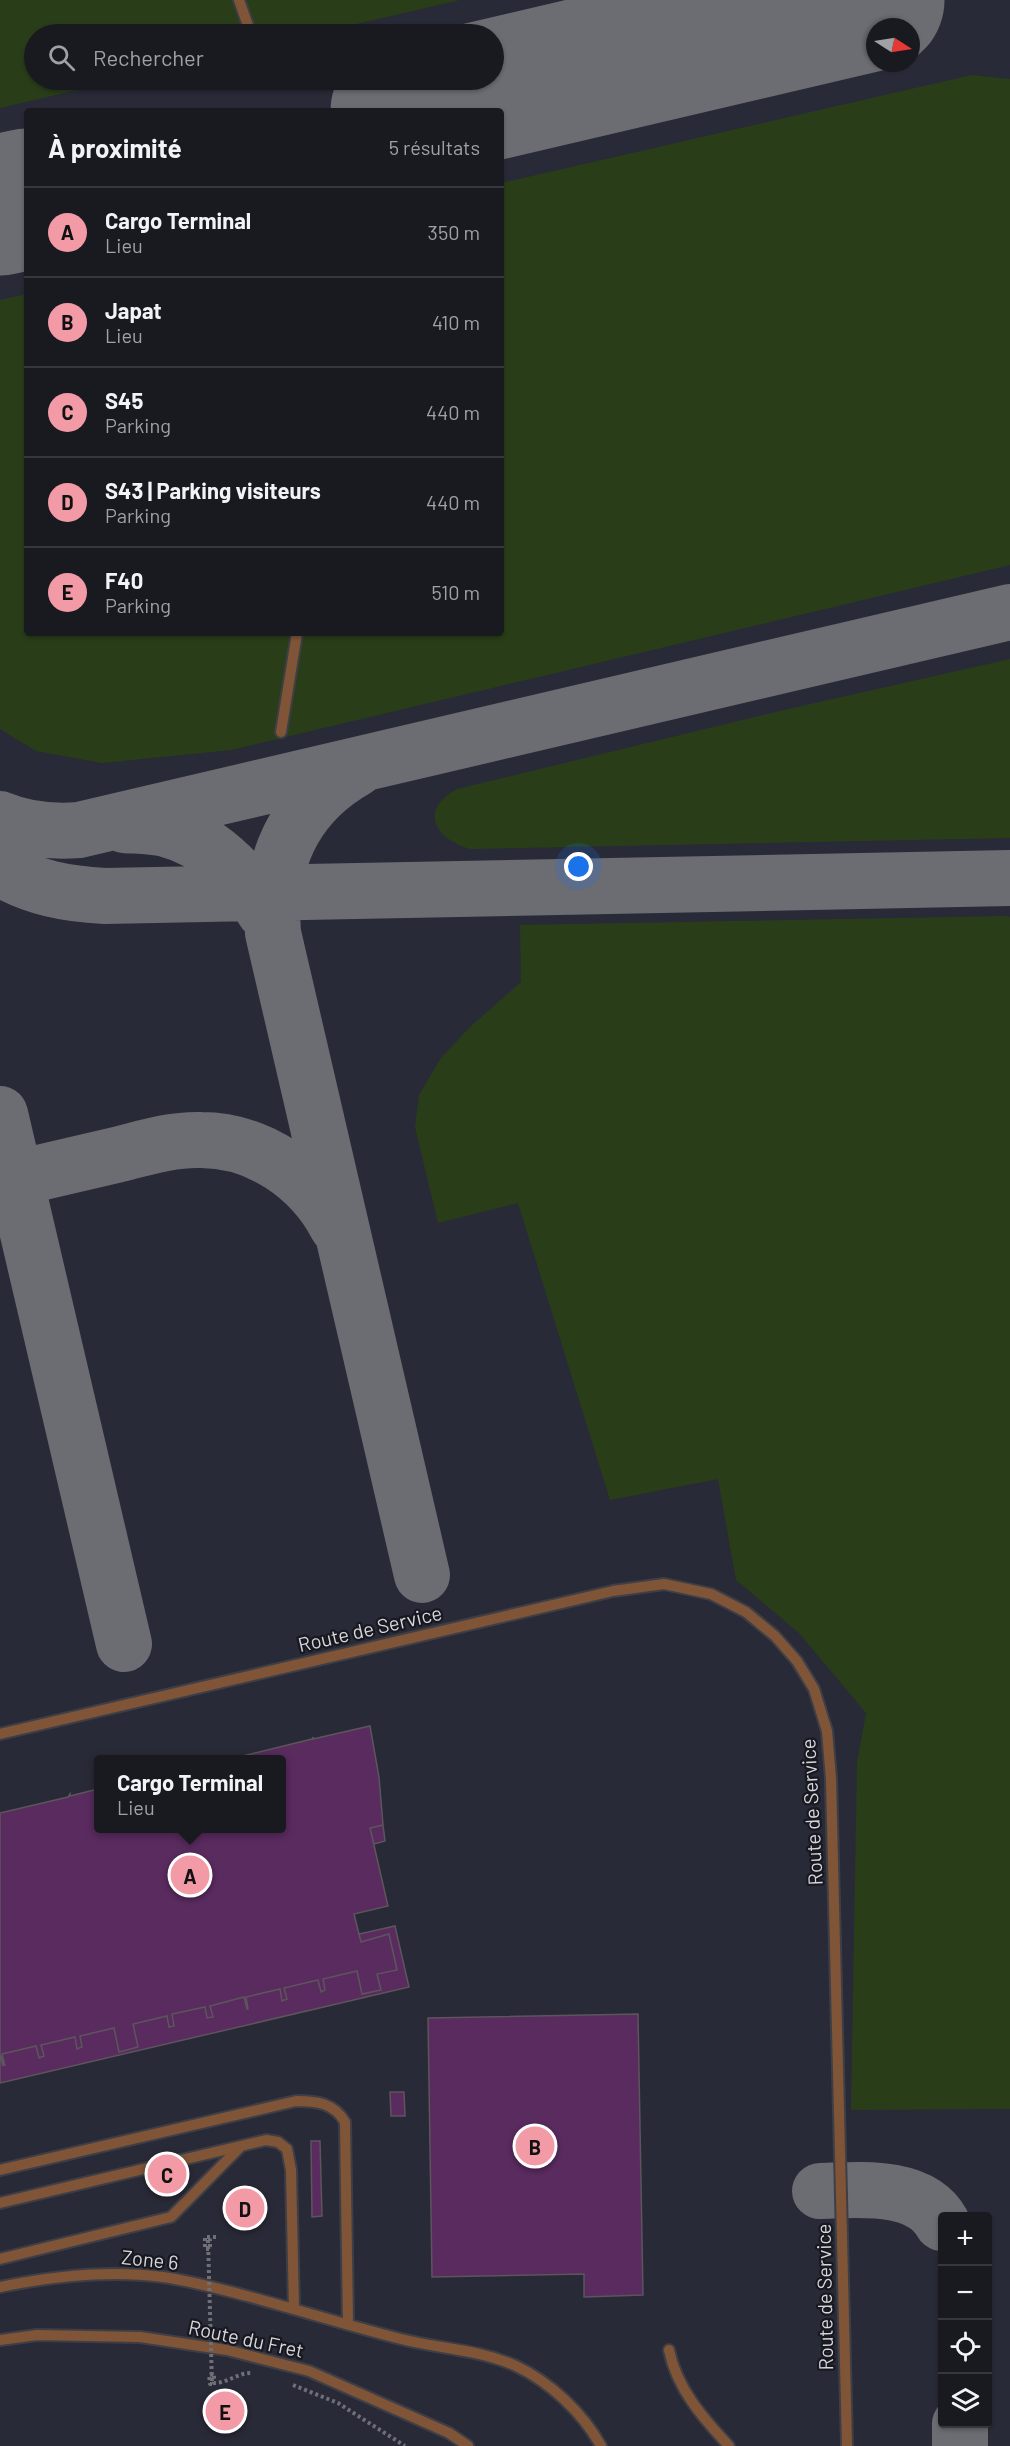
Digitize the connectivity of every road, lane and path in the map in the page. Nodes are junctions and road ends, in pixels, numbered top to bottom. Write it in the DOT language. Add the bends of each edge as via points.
graph roads {
  1 [pos="239,0"];
  2 [pos="247,24"];
  3 [pos="297,636"];
  4 [pos="281,732"];
  5 [pos="0,1734"];
  6 [pos="241,2145"];
  7 [pos="0,2170"];
  8 [pos="0,2203"];
  9 [pos="219,2237"];
  10 [pos="0,2259"];
  11 [pos="0,2287"];
  12 [pos="294,2308"];
  13 [pos="348,2324"];
  14 [pos="0,2340"];
  15 [pos="669,2350"];
  16 [pos="261,2376"];
  17 [pos="231,2378"];
  18 [pos="240,2380"];
  19 [pos="283,2382"];
  20 [pos="405,2446"];
  21 [pos="468,2446"];
  22 [pos="600,2446"];
  23 [pos="729,2446"];
  24 [pos="847,2446"];
  1 -- 2 [label="lane"];
  3 -- 4 [label="lane"];
  5 -- 24 [label="lane, Route de Service" via="613,1591 664,1584 711,1594 746,1612 775,1636 814,1689 826,1731 830,1769"];
  6 -- 8 [label="lane"];
  6 -- 10 [label="lane" via="171,2217"];
  6 -- 12 [label="lane" via="266,2140 287,2149 291,2170"];
  7 -- 13 [label="lane" via="296,2100 318,2101 339,2111 345,2122"];
  9 -- 17 [label="path, bridge" via="205,2237 205,2249 210,2249 210,2240 208,2241 212,2384 210,2384 209,2375 214,2374 214,2383"];
  11 -- 12 [label="lane, Zone 6" via="111,2273 163,2277"];
  12 -- 13 [label="lane, Zone 6"];
  13 -- 22 [label="lane, Zone 6" via="404,2340 470,2350 516,2366 557,2392 590,2427"];
  14 -- 21 [label="lane, Route du Fret" via="38,2335 140,2337 227,2350 309,2371 449,2433"];
  15 -- 23 [label="lane" via="683,2389"];
  16 -- 17 [label="path" via="249,2373"];
  17 -- 18 [label="path"];
  19 -- 20 [label="path" via="338,2403"];
}
